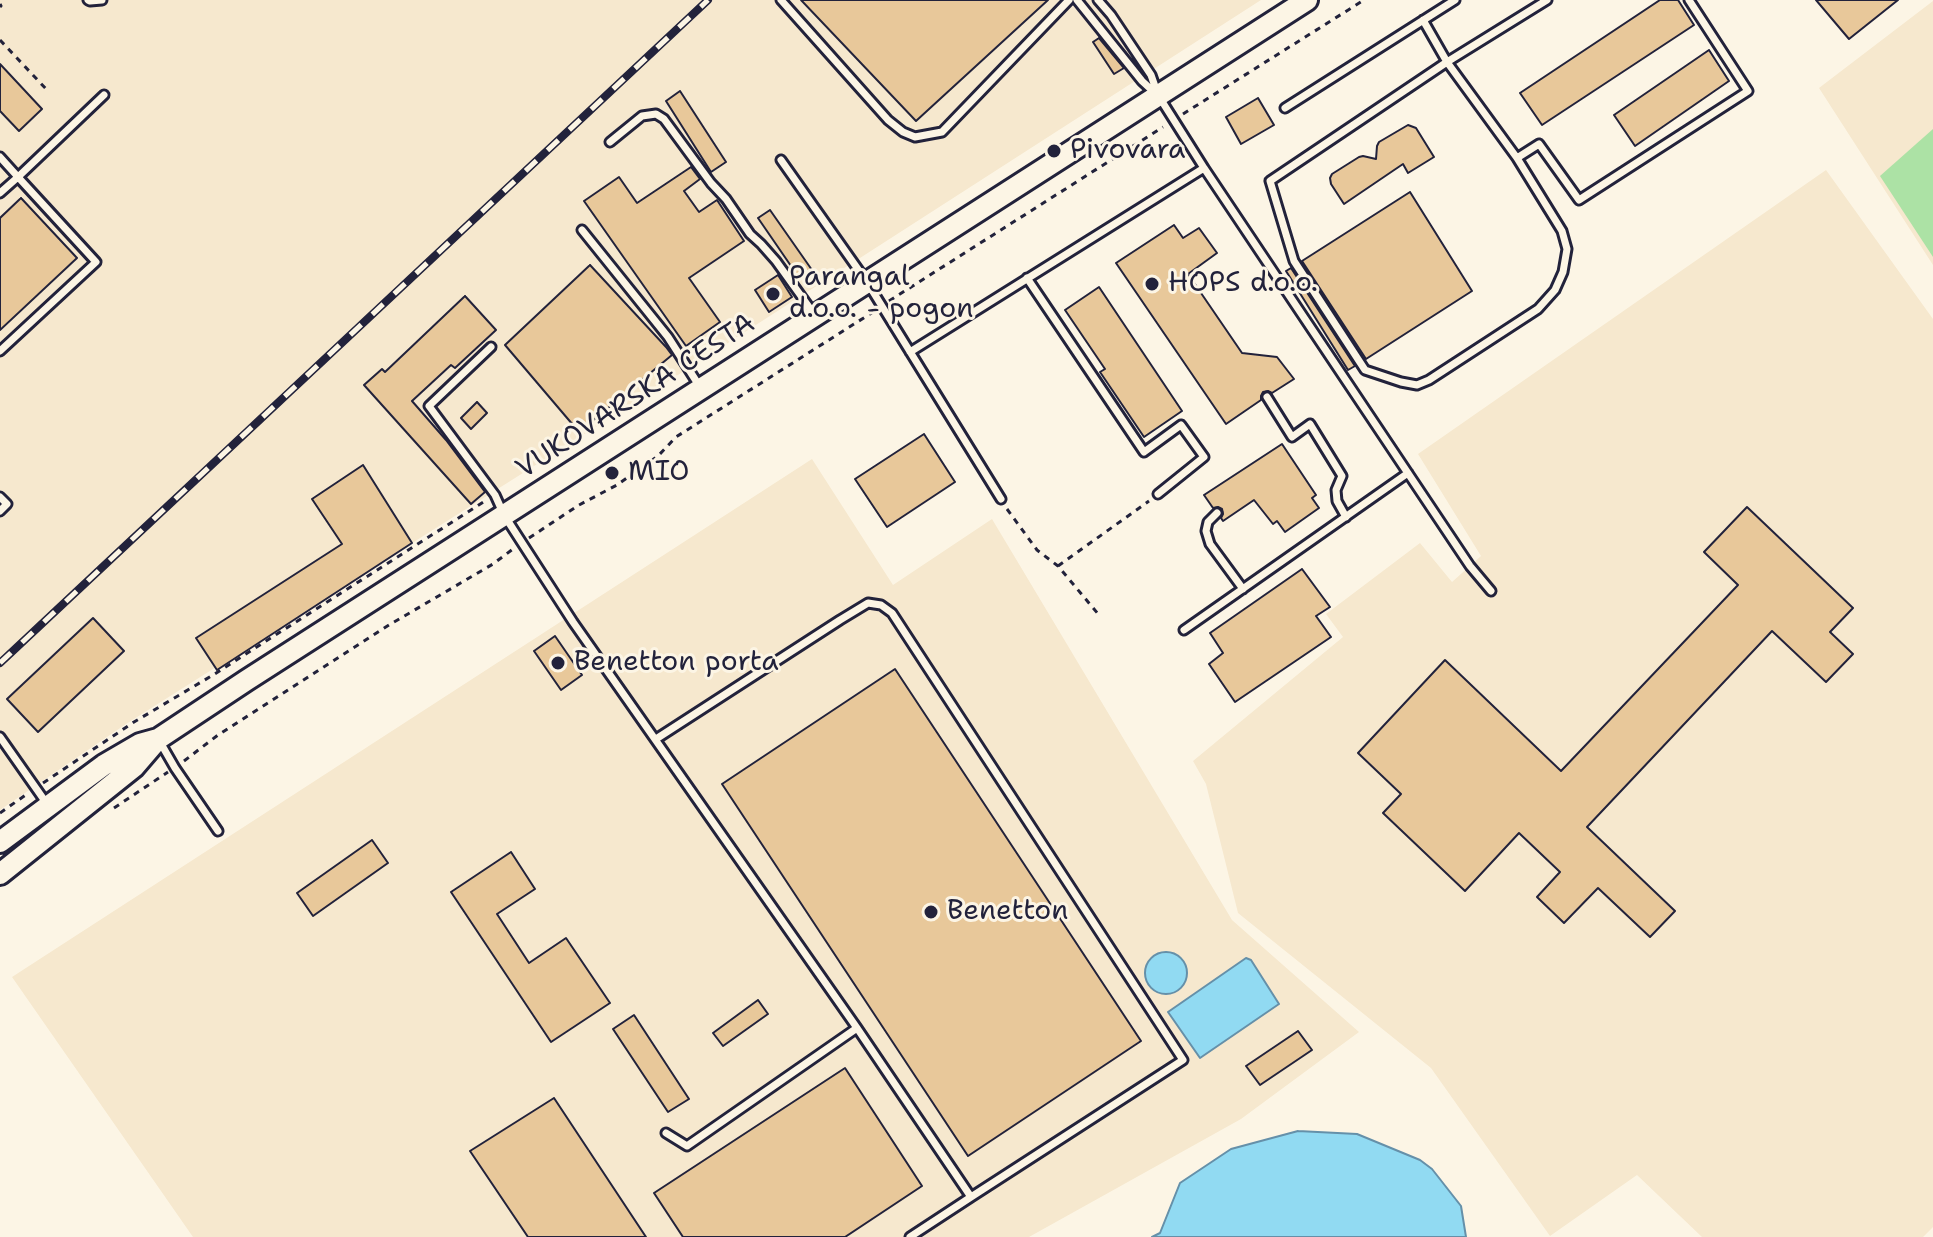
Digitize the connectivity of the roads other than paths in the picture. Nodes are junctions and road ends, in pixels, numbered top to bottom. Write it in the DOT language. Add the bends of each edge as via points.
graph roads {
  1 [pos="88,0"];
  2 [pos="102,0"];
  3 [pos="781,0"];
  4 [pos="1069,0"];
  5 [pos="1077,0"];
  6 [pos="1098,0"];
  7 [pos="1307,0"];
  8 [pos="1455,0"];
  9 [pos="1547,0"];
  10 [pos="1689,0"];
  11 [pos="1423,20"];
  12 [pos="1447,62"];
  13 [pos="104,95"];
  14 [pos="1158,95"];
  15 [pos="1285,108"];
  16 [pos="610,142"];
  17 [pos="0,157"];
  18 [pos="1517,158"];
  19 [pos="781,160"];
  20 [pos="1204,168"];
  21 [pos="18,177"];
  22 [pos="0,193"];
  23 [pos="582,230"];
  24 [pos="1027,278"];
  25 [pos="867,282"];
  26 [pos="815,316"];
  27 [pos="491,347"];
  28 [pos="0,351"];
  29 [pos="910,352"];
  30 [pos="702,389"];
  31 [pos="1267,397"];
  32 [pos="1408,473"];
  33 [pos="1158,494"];
  34 [pos="0,497"];
  35 [pos="1001,499"];
  36 [pos="0,511"];
  37 [pos="1217,513"];
  38 [pos="504,515"];
  39 [pos="1346,517"];
  40 [pos="1243,589"];
  41 [pos="1491,591"];
  42 [pos="1184,630"];
  43 [pos="0,737"];
  44 [pos="158,739"];
  45 [pos="656,739"];
  46 [pos="48,805"];
  47 [pos="218,831"];
  48 [pos="0,842"];
  49 [pos="0,874"];
  50 [pos="857,1028"];
  51 [pos="666,1133"];
  52 [pos="971,1197"];
  53 [pos="910,1237"];
  1 -- 2 [label="lane"];
  3 -- 4 [label="lane" via="888,120 915,137 942,132"];
  5 -- 14 [label="lane"];
  6 -- 14 [label="lane" via="1151,75"];
  7 -- 14 [label="main road, VUKOVARSKA CESTA"];
  8 -- 11 [label="lane"];
  9 -- 12 [label="lane"];
  10 -- 18 [label="lane" via="1748,91 1579,200 1539,144"];
  11 -- 12 [label="lane"];
  11 -- 15 [label="lane"];
  12 -- 18 [label="lane"];
  12 -- 18 [label="lane" via="1270,181 1294,261 1365,370 1417,385 1429,380 1538,309 1555,290 1563,272 1565,240"];
  13 -- 21 [label="lane"];
  14 -- 20 [label="lane"];
  14 -- 25 [label="main road, VUKOVARSKA CESTA"];
  16 -- 26 [label="lane" via="642,116 664,119"];
  17 -- 21 [label="lane"];
  19 -- 25 [label="lane"];
  20 -- 24 [label="lane"];
  20 -- 32 [label="lane"];
  21 -- 22 [label="lane"];
  21 -- 28 [label="lane" via="96,262"];
  23 -- 30 [label="lane" via="668,337"];
  24 -- 29 [label="lane"];
  24 -- 33 [label="lane" via="1144,452 1181,425 1204,457"];
  25 -- 26 [label="main road, VUKOVARSKA CESTA"];
  25 -- 29 [label="lane"];
  26 -- 30 [label="main road, VUKOVARSKA CESTA"];
  27 -- 38 [label="lane" via="429,406"];
  29 -- 35 [label="lane"];
  30 -- 38 [label="main road, VUKOVARSKA CESTA"];
  31 -- 39 [label="lane" via="1292,437 1310,424 1318,435 1342,476 1337,501"];
  32 -- 39 [label="lane"];
  32 -- 41 [label="lane"];
  34 -- 36 [label="lane" via="7,504"];
  37 -- 40 [label="lane" via="1208,522 1210,544"];
  38 -- 44 [label="main road, VUKOVARSKA CESTA"];
  38 -- 45 [label="lane"];
  39 -- 40 [label="lane"];
  40 -- 42 [label="lane"];
  43 -- 46 [label="lane"];
  44 -- 46 [label="main road, VUKOVARSKA CESTA" via="124,752"];
  44 -- 47 [label="lane"];
  44 -- 49 [label="main road, VUKOVARSKA CESTA" via="127,773"];
  45 -- 50 [label="lane"];
  45 -- 52 [label="lane" via="868,603 892,613 1183,1060"];
  46 -- 48 [label="main road, VUKOVARSKA CESTA"];
  50 -- 51 [label="lane" via="687,1146"];
  50 -- 52 [label="lane"];
  52 -- 53 [label="lane"];
}
